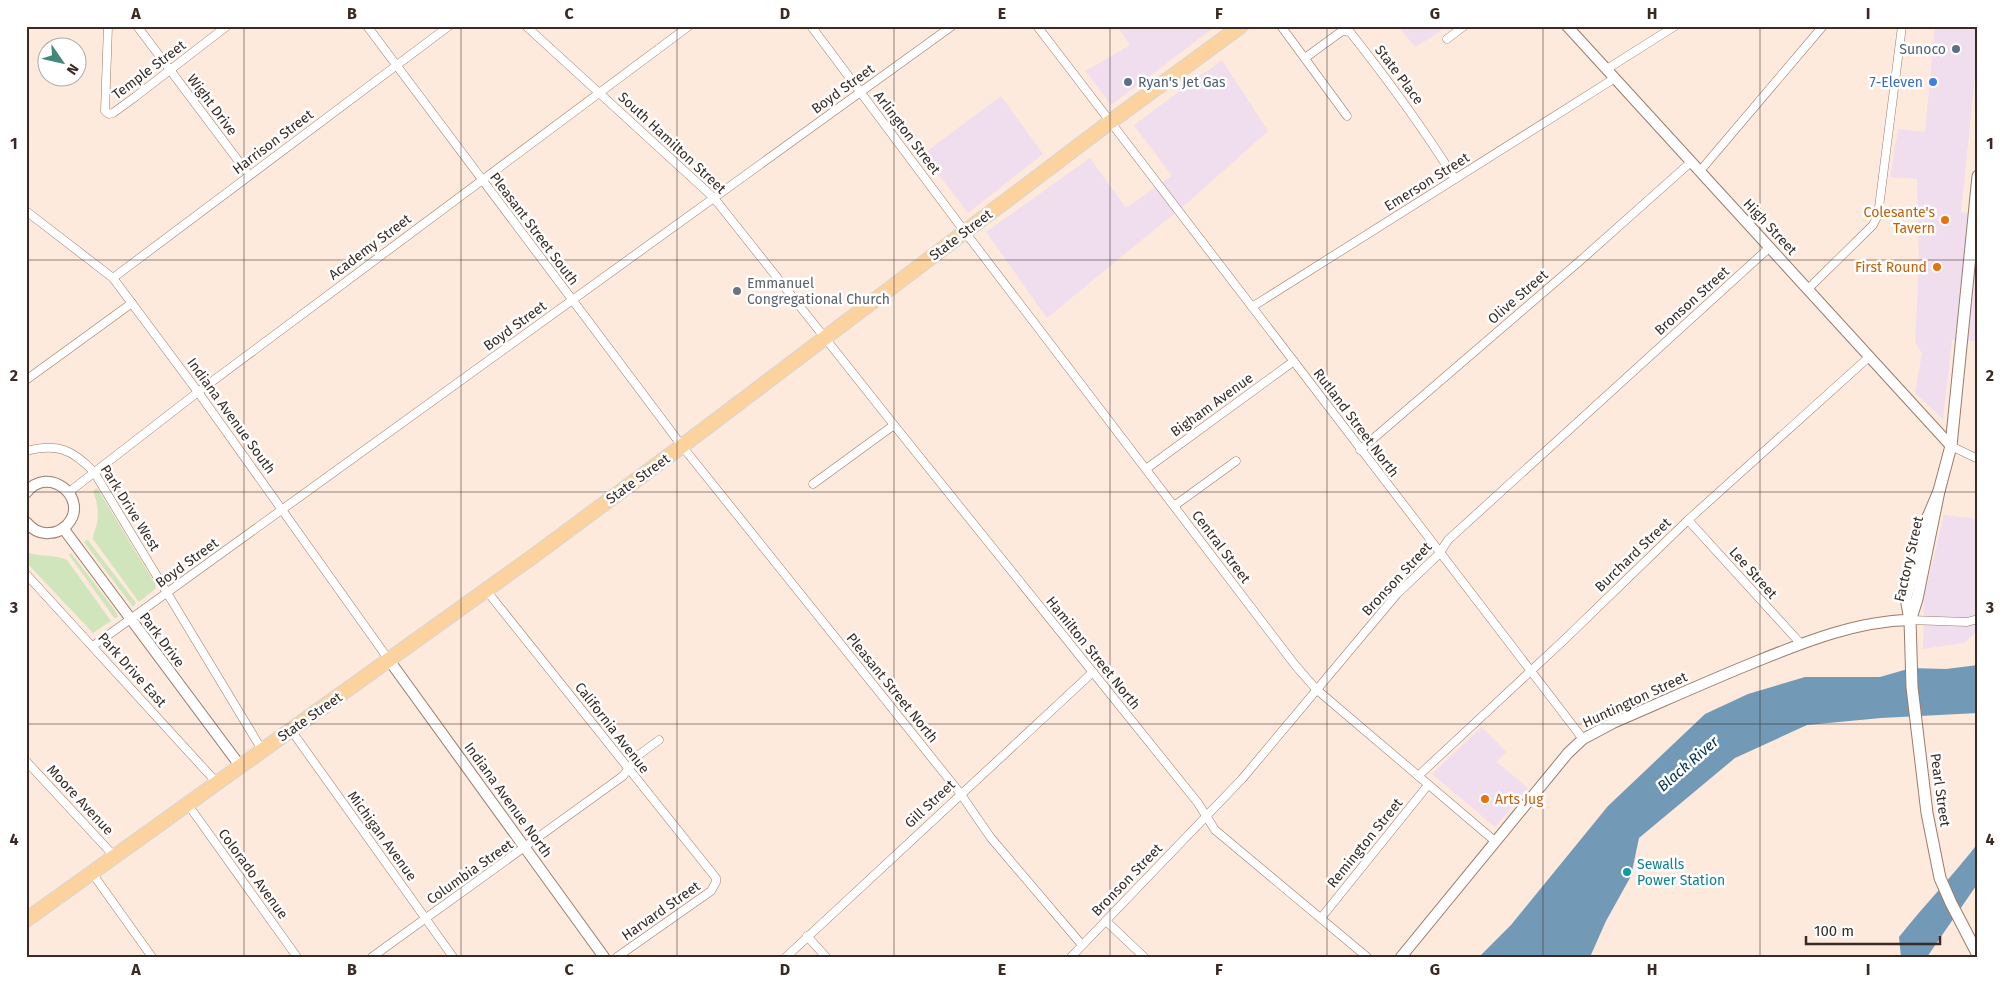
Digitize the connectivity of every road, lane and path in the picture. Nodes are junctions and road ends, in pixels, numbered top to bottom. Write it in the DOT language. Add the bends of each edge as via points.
graph roads {
  1 [pos="108,26"];
  2 [pos="137,26"];
  3 [pos="227,26"];
  4 [pos="366,26"];
  5 [pos="449,26"];
  6 [pos="526,26"];
  7 [pos="689,26"];
  8 [pos="811,26"];
  9 [pos="952,26"];
  10 [pos="1037,26"];
  11 [pos="1241,26"];
  12 [pos="1281,26"];
  13 [pos="1464,26"];
  14 [pos="1567,26"];
  15 [pos="1676,26"];
  16 [pos="1823,26"];
  17 [pos="1902,26"];
  18 [pos="1447,39"];
  19 [pos="1305,58"];
  20 [pos="396,66"];
  21 [pos="1607,69"];
  22 [pos="170,70"];
  23 [pos="1615,78"];
  24 [pos="860,92"];
  25 [pos="598,93"];
  26 [pos="1346,116"];
  27 [pos="1110,122"];
  28 [pos="1691,162"];
  29 [pos="1700,171"];
  30 [pos="249,175"];
  31 [pos="1978,176"];
  32 [pos="1455,179"];
  33 [pos="481,180"];
  34 [pos="714,198"];
  35 [pos="26,211"];
  36 [pos="965,232"];
  37 [pos="1770,247"];
  38 [pos="113,278"];
  39 [pos="1808,289"];
  40 [pos="572,300"];
  41 [pos="132,303"];
  42 [pos="1252,307"];
  43 [pos="826,337"];
  44 [pos="1869,357"];
  45 [pos="1294,361"];
  46 [pos="26,380"];
  47 [pos="198,392"];
  48 [pos="894,425"];
  49 [pos="682,446"];
  50 [pos="1951,446"];
  51 [pos="1360,450"];
  52 [pos="26,451"];
  53 [pos="1977,459"];
  54 [pos="1236,461"];
  55 [pos="1146,469"];
  56 [pos="94,472"];
  57 [pos="813,484"];
  58 [pos="29,486"];
  59 [pos="69,492"];
  60 [pos="1174,506"];
  61 [pos="282,510"];
  62 [pos="1688,520"];
  63 [pos="27,524"];
  64 [pos="63,528"];
  65 [pos="1439,554"];
  66 [pos="26,574"];
  67 [pos="486,590"];
  68 [pos="167,592"];
  69 [pos="129,619"];
  70 [pos="1978,619"];
  71 [pos="1910,620"];
  72 [pos="1801,644"];
  73 [pos="93,646"];
  74 [pos="389,660"];
  75 [pos="1530,670"];
  76 [pos="1093,672"];
  77 [pos="1316,689"];
  78 [pos="291,730"];
  79 [pos="1583,739"];
  80 [pos="659,740"];
  81 [pos="262,750"];
  82 [pos="26,761"];
  83 [pos="241,767"];
  84 [pos="629,769"];
  85 [pos="1418,776"];
  86 [pos="218,784"];
  87 [pos="1428,785"];
  88 [pos="960,793"];
  89 [pos="188,806"];
  90 [pos="1205,818"];
  91 [pos="1496,842"];
  92 [pos="525,848"];
  93 [pos="115,857"];
  94 [pos="92,873"];
  95 [pos="716,882"];
  96 [pos="426,918"];
  97 [pos="1320,918"];
  98 [pos="26,920"];
  99 [pos="1106,921"];
  100 [pos="807,936"];
  101 [pos="1082,945"];
  102 [pos="1978,955"];
  103 [pos="152,957"];
  104 [pos="297,957"];
  105 [pos="372,957"];
  106 [pos="453,957"];
  107 [pos="604,957"];
  108 [pos="617,957"];
  109 [pos="786,957"];
  110 [pos="826,957"];
  111 [pos="1071,957"];
  112 [pos="1144,957"];
  113 [pos="1367,957"];
  114 [pos="1401,957"];
  1 -- 22 [label="street, Temple Street" via="105,111 108,114"];
  2 -- 22 [label="street, Wight Drive"];
  3 -- 22 [label="street, Temple Street"];
  4 -- 20 [label="street, Pleasant Street South"];
  5 -- 20 [label="street, Harrison Street"];
  6 -- 25 [label="street, South Hamilton Street"];
  7 -- 25 [label="street, Academy Street"];
  8 -- 24 [label="street, Arlington Street"];
  9 -- 24 [label="street, Boyd Street"];
  10 -- 27 [label="street, Rutland Street North"];
  11 -- 27 [label="highway, State Street"];
  12 -- 19 [label="street"];
  13 -- 18 [label="street"];
  14 -- 21 [label="street, High Street"];
  15 -- 21 [label="street"];
  16 -- 29 [label="street"];
  17 -- 39 [label="street" via="1878,215 1873,225"];
  19 -- 26 [label="street"];
  19 -- 32 [label="street, State Place" via="1342,31 1350,32 1395,89"];
  20 -- 30 [label="street, Harrison Street"];
  20 -- 33 [label="street, Pleasant Street South"];
  21 -- 23 [label="street, High Street"];
  22 -- 30 [label="street, Wight Drive"];
  23 -- 28 [label="street, High Street"];
  23 -- 32 [label="street, Emerson Street"];
  24 -- 34 [label="street, Boyd Street"];
  24 -- 36 [label="street, Arlington Street"];
  25 -- 33 [label="street, Academy Street"];
  25 -- 34 [label="street, South Hamilton Street"];
  27 -- 36 [label="highway, State Street"];
  27 -- 42 [label="street, Rutland Street North"];
  28 -- 29 [label="street, High Street"];
  28 -- 51 [label="street, Olive Street"];
  29 -- 37 [label="street, High Street"];
  30 -- 38 [label="street, Harrison Street"];
  31 -- 50 [label="main road, Factory Street"];
  32 -- 42 [label="street, Emerson Street"];
  33 -- 40 [label="street, Pleasant Street South"];
  33 -- 47 [label="street, Academy Street"];
  34 -- 40 [label="street, Boyd Street"];
  34 -- 43 [label="street, South Hamilton Street"];
  35 -- 38 [label="street, Indiana Avenue South"];
  36 -- 43 [label="highway, State Street"];
  36 -- 55 [label="street, Central Street"];
  37 -- 39 [label="street, High Street"];
  37 -- 65 [label="street, Bronson Street" via="1448,540"];
  38 -- 41 [label="street, Indiana Avenue South"];
  39 -- 44 [label="street, High Street"];
  40 -- 49 [label="street, Pleasant Street South"];
  40 -- 61 [label="street, Boyd Street"];
  41 -- 46 [label="street"];
  41 -- 47 [label="street, Indiana Avenue South"];
  42 -- 45 [label="street, Rutland Street North"];
  43 -- 48 [label="street, Hamilton Street North"];
  43 -- 49 [label="highway, State Street"];
  44 -- 50 [label="street, High Street"];
  44 -- 62 [label="street, Burchard Street"];
  45 -- 51 [label="street, Rutland Street North"];
  45 -- 55 [label="street, Bigham Avenue"];
  47 -- 56 [label="street, Academy Street"];
  47 -- 61 [label="street, Indiana Avenue South"];
  48 -- 57 [label="street"];
  48 -- 76 [label="street, Hamilton Street North"];
  49 -- 67 [label="highway, State Street"];
  49 -- 88 [label="street, Pleasant Street North"];
  50 -- 53 [label="street"];
  50 -- 71 [label="main road, Factory Street"];
  51 -- 65 [label="street, Rutland Street North"];
  52 -- 56 [label="street, Park Drive West" via="44,447 63,450 83,460"];
  54 -- 60 [label="street"];
  55 -- 60 [label="street, Central Street"];
  56 -- 59 [label="street, Academy Street"];
  56 -- 68 [label="street, Park Drive West"];
  58 -- 59 [label="street" via="48,481"];
  59 -- 64 [label="street" via="74,507"];
  60 -- 77 [label="street, Central Street"];
  61 -- 68 [label="street, Boyd Street"];
  61 -- 74 [label="street, Indiana Avenue South"];
  62 -- 72 [label="street, Lee Street"];
  62 -- 75 [label="street, Burchard Street"];
  63 -- 64 [label="street" via="34,530 49,533"];
  64 -- 69 [label="street, Park Drive"];
  65 -- 75 [label="street, Rutland Street North"];
  65 -- 77 [label="street, Bronson Street" via="1397,594"];
  66 -- 73 [label="street, Park Drive East"];
  67 -- 74 [label="highway, State Street"];
  67 -- 84 [label="street, California Avenue"];
  68 -- 69 [label="street, Boyd Street"];
  68 -- 81 [label="street, Park Drive West"];
  69 -- 73 [label="street, Boyd Street"];
  69 -- 83 [label="street, Park Drive"];
  70 -- 71 [label="street" via="1967,622"];
  71 -- 72 [label="street, Huntington Street" via="1866,624"];
  71 -- 102 [label="main road, Pearl Street" via="1916,732 1926,813 1940,878"];
  72 -- 79 [label="street, Huntington Street" via="1613,723"];
  73 -- 86 [label="street, Park Drive East"];
  74 -- 78 [label="highway, State Street"];
  74 -- 92 [label="street, Indiana Avenue North"];
  75 -- 79 [label="street, Rutland Street North"];
  75 -- 85 [label="street, Burchard Street"];
  76 -- 88 [label="street, Gill Street"];
  76 -- 90 [label="street, Hamilton Street North" via="1198,803"];
  77 -- 85 [label="street, Central Street"];
  77 -- 90 [label="street, Bronson Street" via="1242,779"];
  78 -- 81 [label="highway, State Street"];
  78 -- 96 [label="street, Michigan Avenue"];
  79 -- 91 [label="street, Huntington Street"];
  80 -- 84 [label="street, Columbia Street" via="640,754"];
  81 -- 83 [label="highway, State Street"];
  82 -- 93 [label="street, Moore Avenue"];
  83 -- 86 [label="highway, State Street"];
  84 -- 92 [label="street, Columbia Street" via="624,776"];
  84 -- 95 [label="street, California Avenue"];
  85 -- 87 [label="street, Central Street"];
  86 -- 89 [label="highway, State Street"];
  87 -- 91 [label="street, Central Street"];
  87 -- 97 [label="street, Remington Street"];
  88 -- 100 [label="street, Gill Street"];
  88 -- 101 [label="street, Pleasant Street North" via="991,838"];
  89 -- 93 [label="highway, State Street"];
  89 -- 104 [label="street, Colorado Avenue"];
  90 -- 97 [label="street, Hamilton Street North" via="1214,830"];
  90 -- 99 [label="street, Bronson Street"];
  91 -- 114 [label="street, Huntington Street"];
  92 -- 96 [label="street, Columbia Street"];
  92 -- 107 [label="street, Indiana Avenue North"];
  93 -- 94 [label="highway, State Street"];
  94 -- 98 [label="highway, State Street"];
  94 -- 103 [label="street"];
  95 -- 108 [label="street, Harvard Street" via="711,891"];
  96 -- 105 [label="street, Columbia Street"];
  96 -- 106 [label="street, Michigan Avenue"];
  97 -- 113 [label="street, Hamilton Street North"];
  99 -- 101 [label="street, Bronson Street"];
  99 -- 112 [label="street"];
  100 -- 109 [label="street, Gill Street"];
  100 -- 110 [label="street"];
  101 -- 111 [label="street, Bronson Street"];
}
